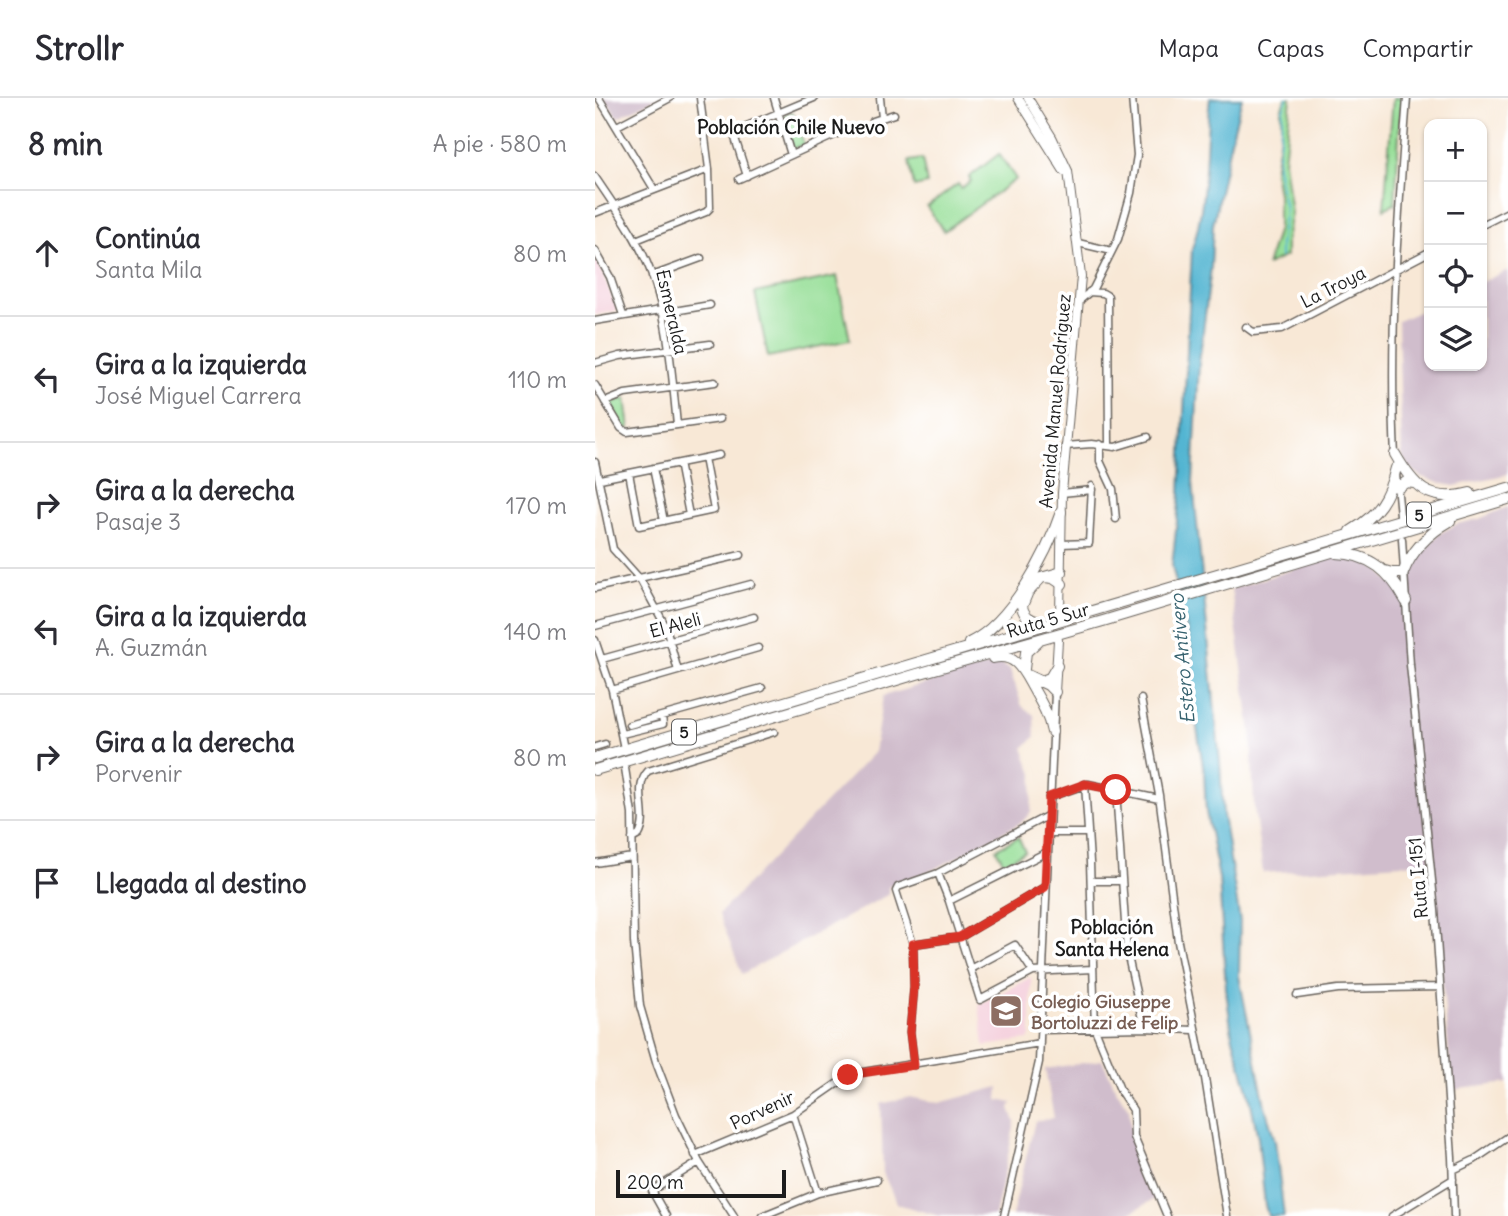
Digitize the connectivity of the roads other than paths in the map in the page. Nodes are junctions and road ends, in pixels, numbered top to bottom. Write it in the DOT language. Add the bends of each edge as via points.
graph roads {
  1 [pos="599,98"];
  2 [pos="670,98"];
  3 [pos="700,98"];
  4 [pos="774,98"];
  5 [pos="814,98"];
  6 [pos="880,98"];
  7 [pos="1018,98"];
  8 [pos="1028,98"];
  9 [pos="1132,98"];
  10 [pos="1407,98"];
  11 [pos="778,112"];
  12 [pos="894,114"];
  13 [pos="882,118"];
  14 [pos="873,121"];
  15 [pos="617,126"];
  16 [pos="850,128"];
  17 [pos="791,155"];
  18 [pos="709,169"];
  19 [pos="747,176"];
  20 [pos="595,177"];
  21 [pos="739,179"];
  22 [pos="654,189"];
  23 [pos="1072,190"];
  24 [pos="614,205"];
  25 [pos="1508,212"];
  26 [pos="595,213"];
  27 [pos="1487,222"];
  28 [pos="636,240"];
  29 [pos="1078,243"];
  30 [pos="595,250"];
  31 [pos="1112,251"];
  32 [pos="1424,255"];
  33 [pos="701,258"];
  34 [pos="1395,271"];
  35 [pos="652,276"];
  36 [pos="1084,290"];
  37 [pos="710,305"];
  38 [pos="662,311"];
  39 [pos="623,315"];
  40 [pos="595,321"];
  41 [pos="1246,327"];
  42 [pos="710,344"];
  43 [pos="668,349"];
  44 [pos="595,363"];
  45 [pos="715,382"];
  46 [pos="595,385"];
  47 [pos="673,387"];
  48 [pos="605,402"];
  49 [pos="720,419"];
  50 [pos="677,425"];
  51 [pos="1148,437"];
  52 [pos="1100,444"];
  53 [pos="1065,446"];
  54 [pos="1109,446"];
  55 [pos="1395,454"];
  56 [pos="719,455"];
  57 [pos="704,458"];
  58 [pos="595,462"];
  59 [pos="679,463"];
  60 [pos="653,468"];
  61 [pos="1396,468"];
  62 [pos="629,473"];
  63 [pos="600,479"];
  64 [pos="1414,483"];
  65 [pos="1508,486"];
  66 [pos="1398,488"];
  67 [pos="1062,493"];
  68 [pos="1508,499"];
  69 [pos="1472,510"];
  70 [pos="1061,512"];
  71 [pos="1400,514"];
  72 [pos="689,515"];
  73 [pos="1116,519"];
  74 [pos="664,521"];
  75 [pos="1402,539"];
  76 [pos="1330,542"];
  77 [pos="1061,544"];
  78 [pos="1325,554"];
  79 [pos="741,555"];
  80 [pos="1036,568"];
  81 [pos="1385,570"];
  82 [pos="1062,572"];
  83 [pos="1403,573"];
  84 [pos="1043,577"];
  85 [pos="640,579"];
  86 [pos="751,584"];
  87 [pos="1062,584"];
  88 [pos="595,588"];
  89 [pos="1406,601"];
  90 [pos="656,611"];
  91 [pos="1061,615"];
  92 [pos="754,617"];
  93 [pos="1049,625"];
  94 [pos="595,626"];
  95 [pos="1042,638"];
  96 [pos="595,640"];
  97 [pos="670,640"];
  98 [pos="1058,640"];
  99 [pos="758,648"];
  100 [pos="940,656"];
  101 [pos="602,659"];
  102 [pos="1057,666"];
  103 [pos="678,671"];
  104 [pos="1025,673"];
  105 [pos="917,674"];
  106 [pos="1036,684"];
  107 [pos="762,688"];
  108 [pos="612,690"];
  109 [pos="1055,692"];
  110 [pos="1141,699"];
  111 [pos="662,716"];
  112 [pos="629,725"];
  113 [pos="775,732"];
  114 [pos="1052,732"];
  115 [pos="622,734"];
  116 [pos="605,744"];
  117 [pos="623,744"];
  118 [pos="595,747"];
  119 [pos="595,758"];
  120 [pos="625,768"];
  121 [pos="595,770"];
  122 [pos="1085,784"];
  123 [pos="1116,790"];
  124 [pos="1049,797"];
  125 [pos="1159,799"];
  126 [pos="1049,815"];
  127 [pos="1048,833"];
  128 [pos="1088,833"];
  129 [pos="632,839"];
  130 [pos="1047,852"];
  131 [pos="632,857"];
  132 [pos="595,863"];
  133 [pos="938,873"];
  134 [pos="1091,881"];
  135 [pos="1122,881"];
  136 [pos="1045,887"];
  137 [pos="950,901"];
  138 [pos="960,937"];
  139 [pos="913,944"];
  140 [pos="970,969"];
  141 [pos="1093,969"];
  142 [pos="1042,971"];
  143 [pos="1033,972"];
  144 [pos="1440,987"];
  145 [pos="1297,995"];
  146 [pos="1144,1028"];
  147 [pos="1095,1029"];
  148 [pos="1041,1030"];
  149 [pos="1194,1030"];
  150 [pos="1040,1043"];
  151 [pos="914,1065"];
  152 [pos="793,1114"];
  153 [pos="1508,1137"];
  154 [pos="697,1159"];
  155 [pos="1453,1170"];
  156 [pos="1453,1179"];
  157 [pos="877,1180"];
  158 [pos="818,1194"];
  159 [pos="666,1216"];
  160 [pos="734,1216"];
  161 [pos="761,1216"];
  162 [pos="1004,1216"];
  163 [pos="1167,1216"];
  164 [pos="1227,1216"];
  165 [pos="1392,1216"];
  166 [pos="1454,1216"];
  1 -- 15 [label="street"];
  2 -- 15 [label="street"];
  3 -- 18 [label="street"];
  4 -- 11 [label="street"];
  5 -- 11 [label="street"];
  6 -- 13 [label="street"];
  7 -- 23 [label="main road, Avenida Manuel Rodríguez"];
  8 -- 23 [label="main road, Avenida Manuel Rodríguez" via="1063,157"];
  9 -- 31 [label="street" via="1136,165"];
  10 -- 34 [label="street"];
  11 -- 17 [label="street"];
  11 -- 19 [label="street" via="735,131"];
  12 -- 13 [label="street"];
  13 -- 14 [label="street"];
  15 -- 22 [label="street"];
  16 -- 17 [label="street"];
  17 -- 19 [label="street"];
  18 -- 22 [label="street"];
  18 -- 28 [label="street" via="710,208 706,212"];
  19 -- 21 [label="street"];
  20 -- 24 [label="street, Esmeralda"];
  22 -- 24 [label="street"];
  23 -- 29 [label="main road, Avenida Manuel Rodríguez"];
  24 -- 26 [label="street"];
  24 -- 28 [label="street, Esmeralda"];
  25 -- 27 [label="street"];
  28 -- 35 [label="street, Esmeralda"];
  29 -- 31 [label="street"];
  29 -- 36 [label="main road, Avenida Manuel Rodríguez"];
  30 -- 39 [label="street"];
  31 -- 36 [label="street" via="1096,281"];
  32 -- 34 [label="street, La Troya"];
  33 -- 35 [label="street"];
  34 -- 41 [label="street, La Troya" via="1282,329 1253,332"];
  34 -- 55 [label="street"];
  35 -- 38 [label="street, Esmeralda"];
  36 -- 53 [label="main road, Avenida Manuel Rodríguez" via="1079,300"];
  36 -- 54 [label="street" via="1108,296"];
  37 -- 38 [label="street"];
  38 -- 39 [label="street"];
  38 -- 43 [label="street, Esmeralda"];
  39 -- 40 [label="street"];
  42 -- 43 [label="street"];
  43 -- 44 [label="street"];
  43 -- 47 [label="street, Esmeralda"];
  45 -- 47 [label="street"];
  46 -- 48 [label="street"];
  47 -- 48 [label="street"];
  47 -- 50 [label="street, Esmeralda"];
  48 -- 50 [label="street" via="624,431"];
  49 -- 50 [label="street"];
  51 -- 54 [label="street"];
  52 -- 53 [label="street"];
  52 -- 54 [label="street"];
  52 -- 73 [label="street" via="1100,461 1113,489"];
  53 -- 67 [label="main road, Avenida Manuel Rodríguez"];
  55 -- 61 [label="street"];
  55 -- 64 [label="highway"];
  56 -- 57 [label="street"];
  57 -- 59 [label="street"];
  57 -- 72 [label="street" via="714,510"];
  58 -- 63 [label="street"];
  59 -- 60 [label="street"];
  59 -- 72 [label="street"];
  60 -- 62 [label="street"];
  60 -- 74 [label="street"];
  61 -- 66 [label="street"];
  61 -- 76 [label="highway" via="1375,513"];
  62 -- 63 [label="street"];
  62 -- 74 [label="street" via="639,526"];
  63 -- 85 [label="street" via="614,551"];
  64 -- 65 [label="highway" via="1449,498"];
  64 -- 66 [label="highway"];
  65 -- 76 [label="highway, Ruta 5 Sur / 5"];
  66 -- 71 [label="street"];
  67 -- 70 [label="main road, Avenida Manuel Rodríguez"];
  67 -- 77 [label="street" via="1092,488 1089,543"];
  68 -- 69 [label="highway, Ruta 5 Sur / 5"];
  69 -- 78 [label="highway, Ruta 5 Sur / 5"];
  69 -- 83 [label="highway" via="1430,535"];
  70 -- 77 [label="main road, Avenida Manuel Rodríguez"];
  70 -- 80 [label="highway"];
  72 -- 74 [label="street"];
  75 -- 83 [label="street, Ruta I-151"];
  76 -- 93 [label="highway, Ruta 5 Sur / 5"];
  77 -- 82 [label="main road, Avenida Manuel Rodríguez"];
  78 -- 81 [label="highway" via="1355,555"];
  78 -- 95 [label="highway, Ruta 5 Sur / 5"];
  79 -- 85 [label="street"];
  80 -- 82 [label="highway" via="1048,565"];
  80 -- 100 [label="highway" via="995,626"];
  81 -- 83 [label="highway"];
  81 -- 89 [label="highway"];
  82 -- 84 [label="highway"];
  82 -- 87 [label="main road, Avenida Manuel Rodríguez"];
  83 -- 89 [label="street, Ruta I-151"];
  84 -- 87 [label="highway"];
  84 -- 93 [label="highway" via="1022,606 1032,620"];
  85 -- 88 [label="street"];
  85 -- 90 [label="street"];
  86 -- 90 [label="street"];
  87 -- 91 [label="main road, Avenida Manuel Rodríguez"];
  89 -- 144 [label="street, Ruta I-151"];
  90 -- 94 [label="street"];
  90 -- 97 [label="street"];
  92 -- 97 [label="street, El Aleli"];
  93 -- 100 [label="highway, Ruta 5 Sur / 5"];
  95 -- 104 [label="highway" via="1026,652"];
  95 -- 105 [label="highway, Ruta 5 Sur / 5"];
  96 -- 101 [label="street"];
  97 -- 101 [label="street, El Aleli"];
  97 -- 103 [label="street"];
  98 -- 102 [label="main road"];
  99 -- 103 [label="street"];
  100 -- 119 [label="highway, Ruta 5 Sur / 5"];
  101 -- 108 [label="street"];
  102 -- 106 [label="highway" via="1050,678"];
  102 -- 109 [label="main road"];
  103 -- 108 [label="street"];
  104 -- 105 [label="highway" via="1014,660 1003,656"];
  104 -- 106 [label="highway"];
  105 -- 121 [label="highway, Ruta 5 Sur / 5"];
  106 -- 109 [label="highway" via="1048,685"];
  106 -- 114 [label="highway"];
  107 -- 111 [label="street"];
  108 -- 115 [label="street"];
  109 -- 114 [label="street"];
  110 -- 125 [label="street"];
  111 -- 112 [label="street"];
  111 -- 115 [label="street" via="663,724"];
  113 -- 129 [label="street" via="648,771 642,782 643,827"];
  114 -- 124 [label="street"];
  115 -- 117 [label="street"];
  116 -- 118 [label="street"];
  120 -- 129 [label="street"];
  122 -- 123 [label="street"];
  122 -- 124 [label="street"];
  122 -- 128 [label="street"];
  123 -- 125 [label="street"];
  123 -- 135 [label="street"];
  124 -- 126 [label="street"];
  125 -- 149 [label="street"];
  126 -- 127 [label="street"];
  126 -- 133 [label="street"];
  127 -- 128 [label="street"];
  127 -- 130 [label="street"];
  128 -- 134 [label="street"];
  129 -- 131 [label="street"];
  130 -- 136 [label="street"];
  130 -- 137 [label="street"];
  131 -- 132 [label="street"];
  131 -- 154 [label="street" via="640,1006 662,1079"];
  133 -- 137 [label="street"];
  133 -- 139 [label="street" via="896,891"];
  134 -- 135 [label="street"];
  134 -- 141 [label="street"];
  135 -- 146 [label="street" via="1128,962"];
  136 -- 138 [label="street"];
  136 -- 142 [label="street"];
  137 -- 138 [label="street"];
  138 -- 139 [label="street"];
  138 -- 140 [label="street"];
  139 -- 151 [label="street" via="910,1032"];
  140 -- 143 [label="street" via="1015,945"];
  140 -- 143 [label="street" via="980,1000"];
  141 -- 142 [label="street"];
  141 -- 147 [label="street"];
  142 -- 143 [label="street"];
  142 -- 148 [label="street"];
  144 -- 145 [label="street" via="1338,989"];
  144 -- 155 [label="street, Ruta I-151"];
  146 -- 147 [label="street"];
  146 -- 149 [label="street"];
  147 -- 148 [label="street"];
  147 -- 163 [label="street" via="1121,1093 1133,1110 1134,1137"];
  148 -- 150 [label="street"];
  149 -- 164 [label="street"];
  150 -- 151 [label="street, Porvenir"];
  150 -- 162 [label="street"];
  151 -- 152 [label="street, Porvenir" via="845,1076"];
  152 -- 154 [label="street, Porvenir"];
  152 -- 158 [label="street"];
  153 -- 155 [label="street"];
  154 -- 159 [label="street, Porvenir" via="652,1191"];
  154 -- 160 [label="street"];
  155 -- 156 [label="street, Ruta I-151"];
  156 -- 165 [label="street"];
  156 -- 166 [label="street, Ruta I-151"];
  157 -- 158 [label="street"];
  158 -- 161 [label="street"];
}
